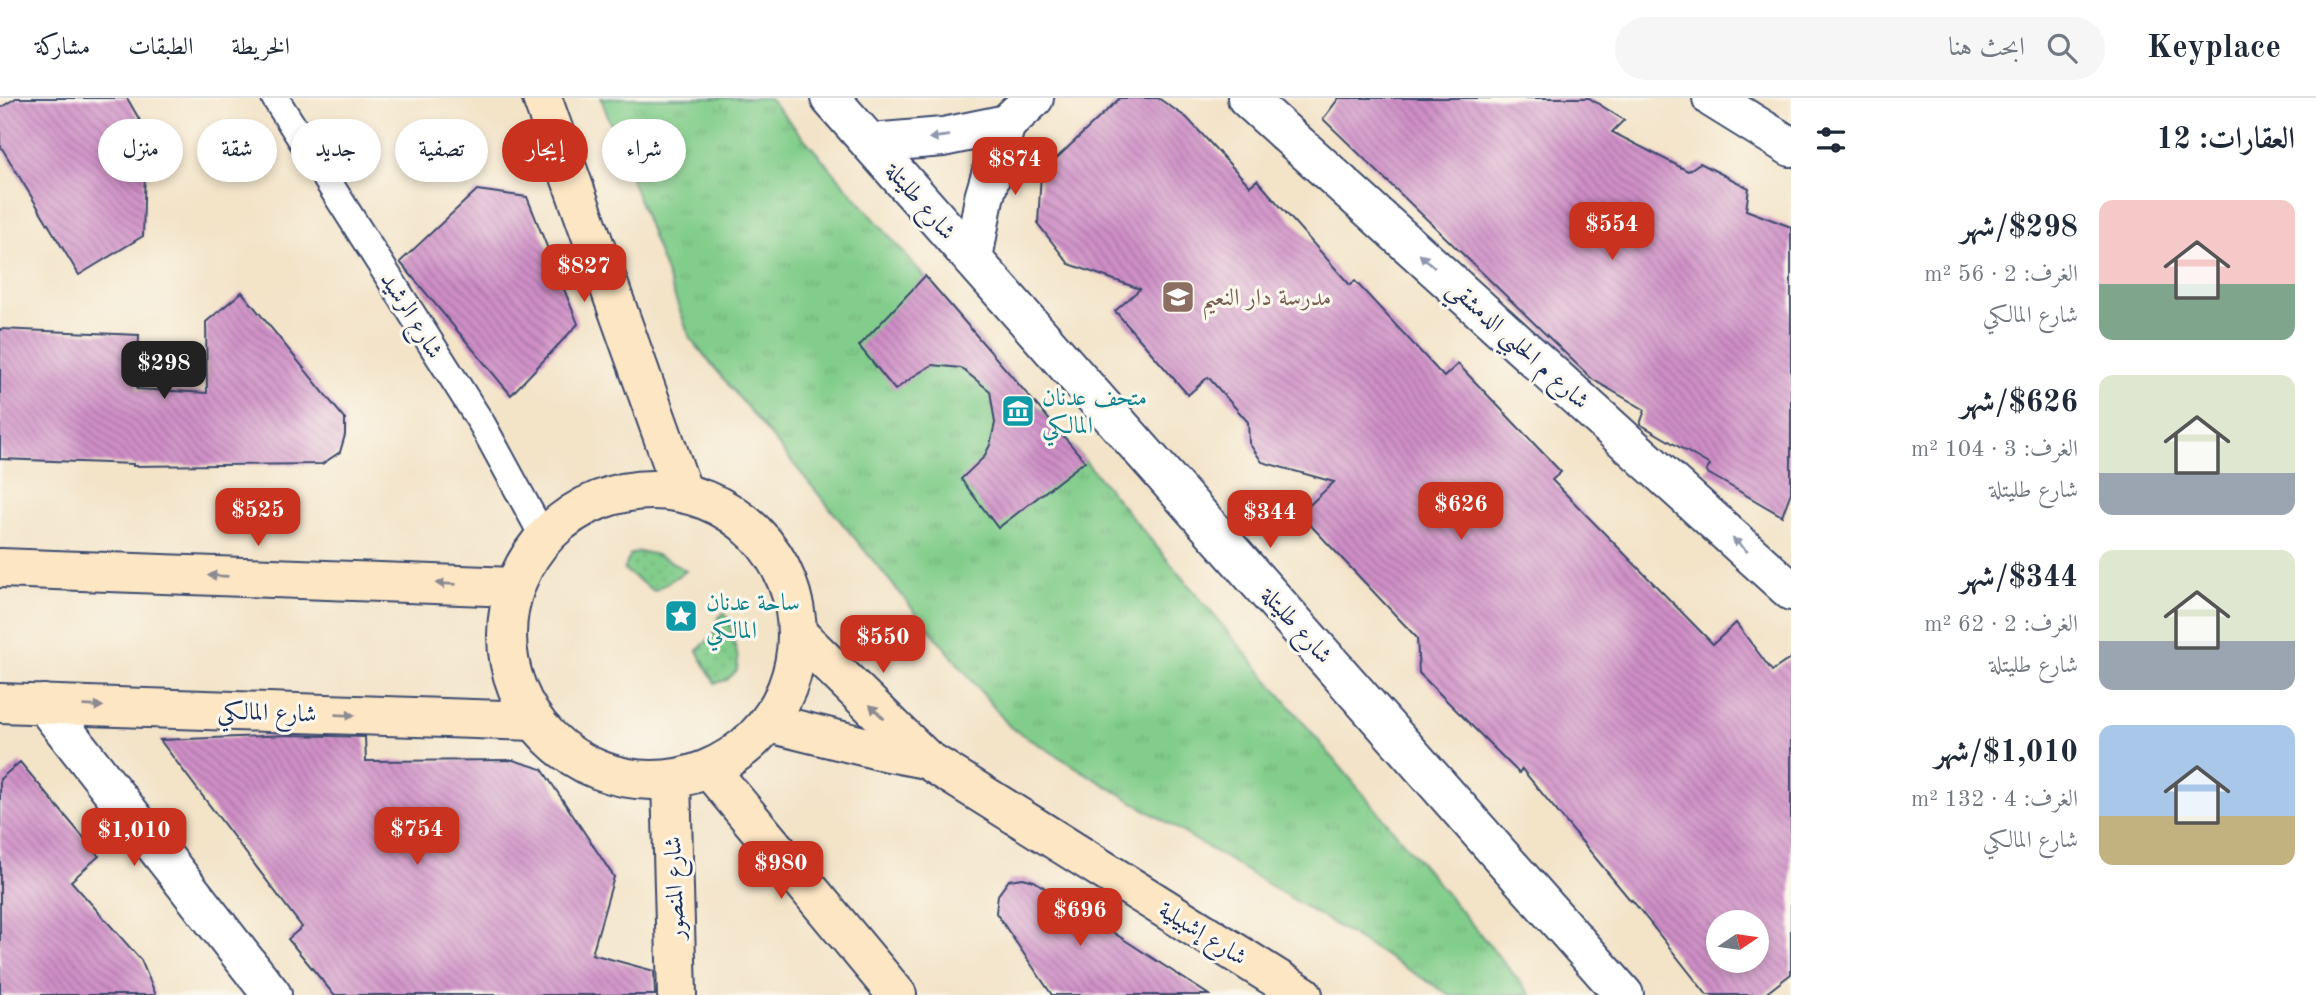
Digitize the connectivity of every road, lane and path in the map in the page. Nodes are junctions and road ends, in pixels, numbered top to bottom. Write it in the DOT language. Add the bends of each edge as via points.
graph roads {
  1 [pos="275,98"];
  2 [pos="542,98"];
  3 [pos="831,98"];
  4 [pos="1034,98"];
  5 [pos="1247,98"];
  6 [pos="1712,98"];
  7 [pos="1006,124"];
  8 [pos="871,143"];
  9 [pos="1791,147"];
  10 [pos="973,259"];
  11 [pos="682,490"];
  12 [pos="543,536"];
  13 [pos="0,568"];
  14 [pos="514,587"];
  15 [pos="1791,591"];
  16 [pos="798,634"];
  17 [pos="0,702"];
  18 [pos="44,704"];
  19 [pos="534,721"];
  20 [pos="769,723"];
  21 [pos="926,759"];
  22 [pos="710,769"];
  23 [pos="671,780"];
  24 [pos="272,995"];
  25 [pos="677,995"];
  26 [pos="897,995"];
  27 [pos="1303,995"];
  28 [pos="1624,995"];
  1 -- 12 [label="lane, شارع الرشيد" via="482,424"];
  2 -- 11 [label="main road"];
  3 -- 8 [label="street, شارع طليتلة"];
  4 -- 7 [label="street"];
  15 -- 5 [label="street, شارع م الحلبي الدمشقي, one-way"];
  6 -- 9 [label="street"];
  7 -- 8 [label="street, one-way" via="943,137"];
  7 -- 10 [label="street" via="984,198"];
  8 -- 10 [label="street, شارع طليتلة"];
  10 -- 28 [label="street, شارع طليتلة"];
  11 -- 12 [label="main road" via="644,488 609,494 574,511"];
  11 -- 16 [label="main road" via="713,502 747,524 774,555 791,593"];
  12 -- 14 [label="main road"];
  14 -- 13 [label="main road, one-way"];
  14 -- 19 [label="main road" via="505,633 512,680"];
  16 -- 20 [label="main road" via="790,681"];
  21 -- 16 [label="main road, one-way"];
  17 -- 18 [label="main road, شارع المالكي"];
  18 -- 19 [label="main road, شارع المالكي, one-way"];
  18 -- 24 [label="street"];
  19 -- 23 [label="main road" via="561,750 594,769 632,780"];
  20 -- 21 [label="main road"];
  20 -- 22 [label="main road" via="742,750"];
  21 -- 27 [label="main road, شارع إشبيلية"];
  22 -- 23 [label="main road"];
  22 -- 26 [label="main road"];
  23 -- 25 [label="main road, شارع المنصور"];
}
